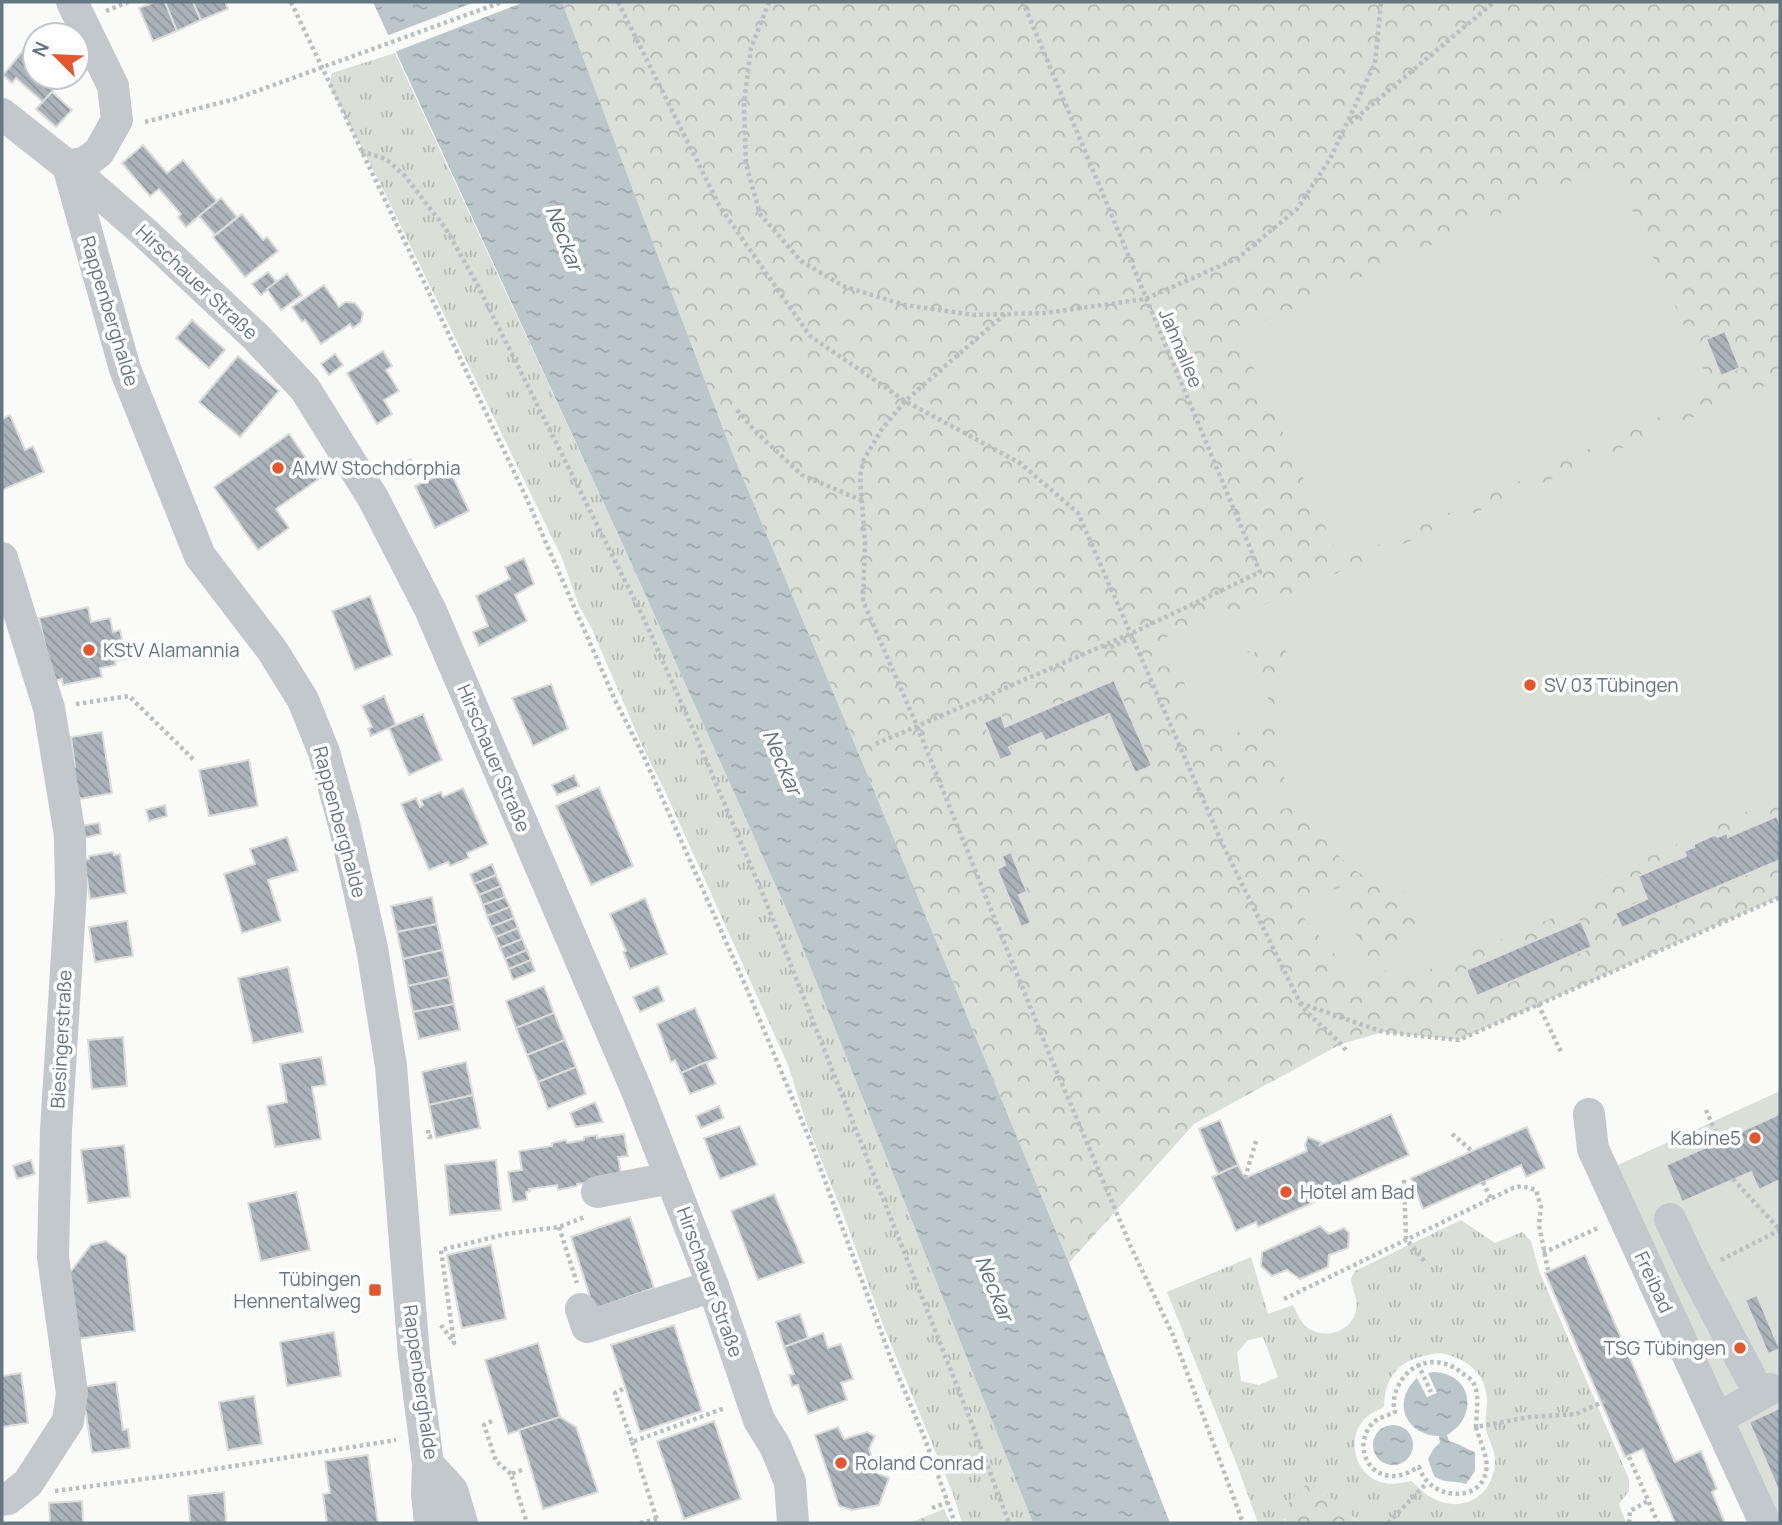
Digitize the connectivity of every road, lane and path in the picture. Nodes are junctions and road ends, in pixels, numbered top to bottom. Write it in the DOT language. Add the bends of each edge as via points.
graph roads {
  1 [pos="72,2"];
  2 [pos="291,2"];
  3 [pos="502,2"];
  4 [pos="618,2"];
  5 [pos="769,2"];
  6 [pos="1023,2"];
  7 [pos="1381,2"];
  8 [pos="1494,2"];
  9 [pos="320,67"];
  10 [pos="2,114"];
  11 [pos="117,120"];
  12 [pos="1346,126"];
  13 [pos="361,151"];
  14 [pos="68,166"];
  15 [pos="1145,299"];
  16 [pos="1004,314"];
  17 [pos="905,401"];
  18 [pos="737,410"];
  19 [pos="863,501"];
  20 [pos="2,558"];
  21 [pos="1131,636"];
  22 [pos="49,708"];
  23 [pos="917,726"];
  24 [pos="876,744"];
  25 [pos="195,761"];
  26 [pos="1780,897"];
  27 [pos="1300,1003"];
  28 [pos="1538,1004"];
  29 [pos="1347,1052"];
  30 [pos="1561,1052"];
  31 [pos="1706,1110"];
  32 [pos="1589,1114"];
  33 [pos="1452,1134"];
  34 [pos="1257,1138"];
  35 [pos="1718,1141"];
  36 [pos="1472,1151"];
  37 [pos="671,1178"];
  38 [pos="1245,1178"];
  39 [pos="1733,1179"];
  40 [pos="1404,1180"];
  41 [pos="1483,1182"];
  42 [pos="597,1192"];
  43 [pos="1491,1199"];
  44 [pos="1624,1216"];
  45 [pos="1670,1219"];
  46 [pos="1780,1231"];
  47 [pos="1406,1239"];
  48 [pos="1543,1252"];
  49 [pos="1726,1257"];
  50 [pos="1425,1262"];
  51 [pos="1548,1270"];
  52 [pos="713,1286"];
  53 [pos="580,1298"];
  54 [pos="1284,1299"];
  55 [pos="452,1324"];
  56 [pos="1418,1364"];
  57 [pos="623,1389"];
  58 [pos="1431,1392"];
  59 [pos="752,1397"];
  60 [pos="1605,1401"];
  61 [pos="1717,1419"];
  62 [pos="492,1421"];
  63 [pos="1476,1427"];
  64 [pos="632,1442"];
  65 [pos="426,1450"];
  66 [pos="1629,1457"];
  67 [pos="522,1470"];
  68 [pos="511,1474"];
  69 [pos="1427,1483"];
  70 [pos="15,1491"];
  71 [pos="1648,1501"];
  72 [pos="948,1502"];
  73 [pos="932,1508"];
  74 [pos="658,1521"];
  75 [pos="430,1523"];
  76 [pos="462,1523"];
  77 [pos="527,1523"];
  78 [pos="640,1523"];
  79 [pos="793,1523"];
  80 [pos="955,1523"];
  81 [pos="1009,1523"];
  82 [pos="1243,1523"];
  83 [pos="1388,1523"];
  84 [pos="1629,1523"];
  85 [pos="1658,1523"];
  86 [pos="1765,1523"];
  1 -- 11 [label="street" via="113,86"];
  2 -- 9 [label="path"];
  3 -- 9 [label="path"];
  4 -- 17 [label="path" via="720,207 810,336"];
  5 -- 16 [label="path" via="751,48 744,103 746,164 760,214 801,261 844,286 907,305 974,315"];
  6 -- 15 [label="path, Jahnallee"];
  7 -- 12 [label="path" via="1376,63"];
  8 -- 12 [label="path"];
  9 -- 11 [label="path" via="235,99 154,121"];
  9 -- 13 [label="path"];
  10 -- 14 [label="street, Hirschauer Straße"];
  11 -- 14 [label="street" via="99,152 86,162"];
  12 -- 15 [label="path" via="1297,209 1238,258"];
  13 -- 72 [label="path" via="526,495 751,998"];
  13 -- 81 [label="path" via="386,159 446,229 645,621 764,897"];
  14 -- 37 [label="street, Hirschauer Straße" via="255,336 305,389 373,498 435,621"];
  14 -- 65 [label="street, Rappenberghalde" via="125,369 200,556 272,650 303,700 344,824 372,948 391,1066"];
  15 -- 16 [label="path"];
  15 -- 21 [label="path, Jahnallee" via="1260,572"];
  16 -- 17 [label="path"];
  17 -- 19 [label="path" via="864,459 860,476"];
  17 -- 21 [label="path" via="1020,463 1078,513"];
  18 -- 19 [label="path" via="802,475"];
  19 -- 23 [label="path" via="863,601"];
  20 -- 22 [label="street, Biesingerstraße"];
  21 -- 23 [label="path"];
  21 -- 27 [label="path" via="1222,843"];
  22 -- 25 [label="path" via="129,696"];
  22 -- 70 [label="street, Biesingerstraße" via="70,836 54,1256 72,1393 68,1421"];
  23 -- 24 [label="path"];
  23 -- 82 [label="path" via="1046,1046 1173,1335"];
  26 -- 28 [label="path"];
  27 -- 28 [label="path" via="1383,1032 1459,1040"];
  27 -- 29 [label="path"];
  28 -- 30 [label="path"];
  31 -- 35 [label="path"];
  32 -- 44 [label="street, Freibad" via="1593,1149"];
  33 -- 36 [label="path"];
  34 -- 38 [label="path"];
  37 -- 42 [label="street"];
  37 -- 52 [label="street, Hirschauer Straße"];
  39 -- 46 [label="path"];
  40 -- 47 [label="path"];
  41 -- 43 [label="path"];
  43 -- 47 [label="path"];
  43 -- 48 [label="path" via="1522,1186 1536,1190"];
  44 -- 48 [label="path"];
  44 -- 61 [label="street, Freibad"];
  45 -- 61 [label="street" via="1683,1277 1760,1383"];
  46 -- 49 [label="path"];
  47 -- 50 [label="path"];
  47 -- 54 [label="path"];
  48 -- 51 [label="path"];
  52 -- 53 [label="street" via="587,1326"];
  52 -- 59 [label="street, Hirschauer Straße"];
  53 -- 55 [label="path" via="559,1227 506,1234 440,1250"];
  56 -- 58 [label="path"];
  56 -- 63 [label="path" via="1445,1363 1473,1382"];
  56 -- 69 [label="path" via="1396,1389 1395,1412 1372,1423 1362,1444 1368,1464 1378,1472 1391,1476 1419,1467"];
  57 -- 64 [label="path" via="615,1393"];
  59 -- 64 [label="path"];
  59 -- 79 [label="street, Hirschauer Straße" via="790,1482"];
  60 -- 63 [label="path" via="1576,1414 1530,1416"];
  61 -- 86 [label="street, Freibad"];
  62 -- 68 [label="path" via="484,1425 496,1461"];
  63 -- 69 [label="path" via="1486,1460 1484,1476 1474,1489 1453,1495"];
  64 -- 74 [label="path"];
  65 -- 70 [label="path" via="57,1491"];
  65 -- 75 [label="street"];
  65 -- 76 [label="street, Rappenberghalde" via="452,1490"];
  66 -- 71 [label="path"];
  67 -- 68 [label="path"];
  68 -- 77 [label="path"];
  69 -- 83 [label="path"];
  71 -- 84 [label="path" via="1630,1511"];
  71 -- 85 [label="path"];
  72 -- 73 [label="path"];
  72 -- 80 [label="path"];
  74 -- 78 [label="path"];
}
